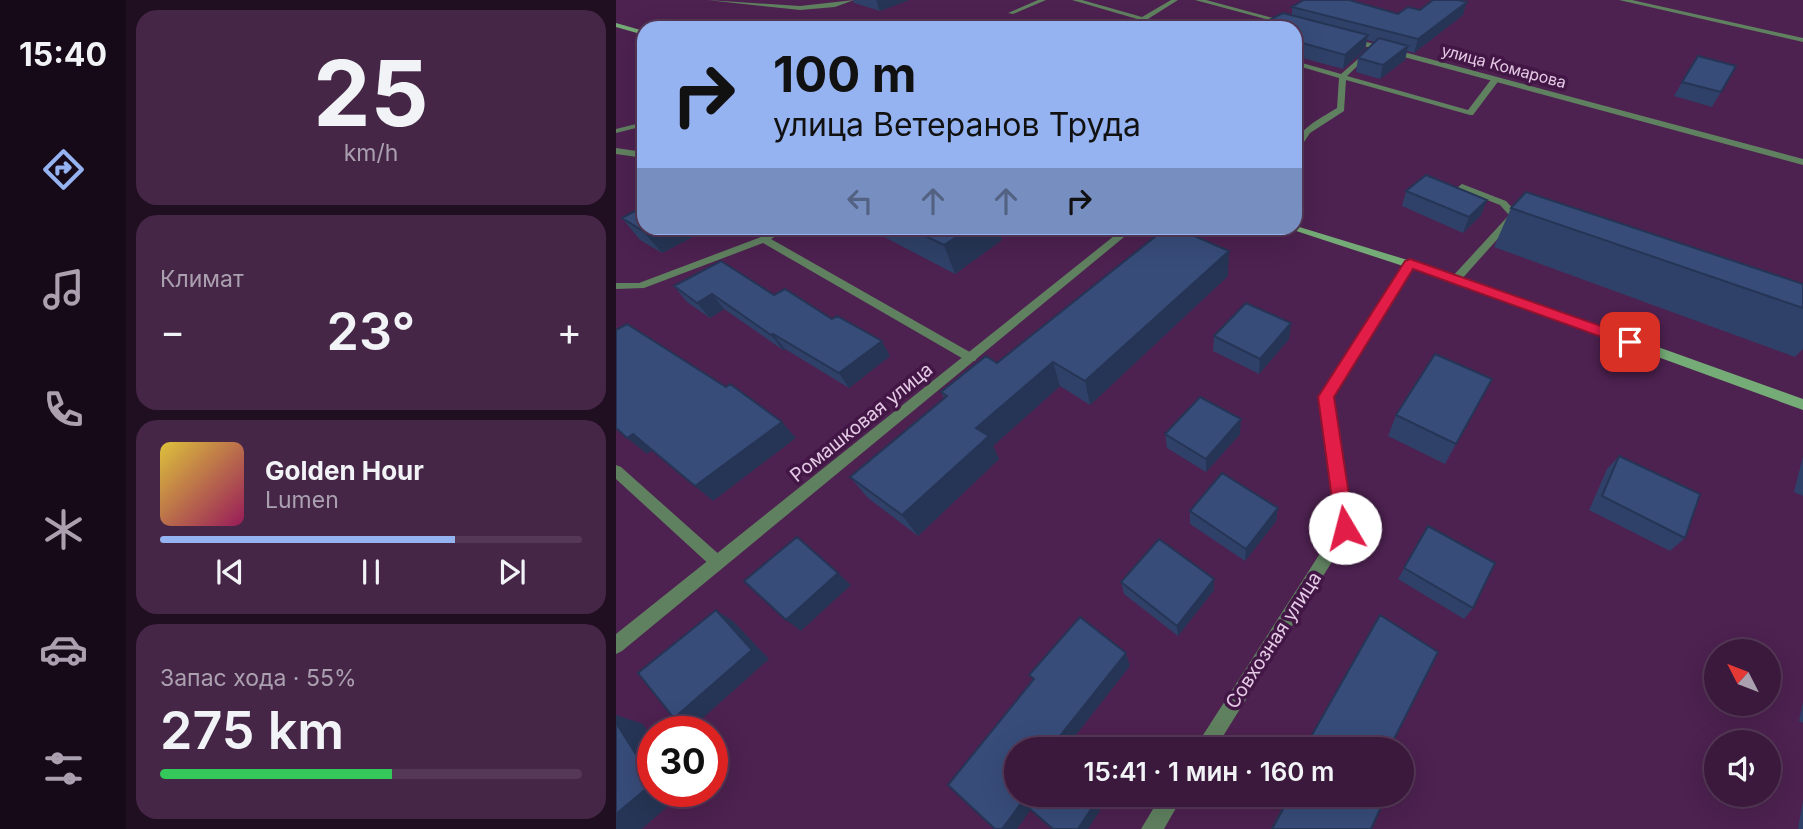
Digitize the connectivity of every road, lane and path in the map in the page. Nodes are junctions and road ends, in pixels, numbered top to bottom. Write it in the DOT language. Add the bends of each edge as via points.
graph roads {
  1 [pos="710,0"];
  2 [pos="851,0"];
  3 [pos="1043,0"];
  4 [pos="1075,0"];
  5 [pos="1175,0"];
  6 [pos="1198,0"];
  7 [pos="1622,0"];
  8 [pos="1011,13"];
  9 [pos="1143,19"];
  10 [pos="1150,21"];
  11 [pos="1281,21"];
  12 [pos="616,24"];
  13 [pos="637,31"];
  14 [pos="1340,37"];
  15 [pos="1803,40"];
  16 [pos="1376,46"];
  17 [pos="1302,64"];
  18 [pos="1343,76"];
  19 [pos="1496,79"];
  20 [pos="637,126"];
  21 [pos="616,131"];
  22 [pos="1302,138"];
  23 [pos="616,151"];
  24 [pos="637,155"];
  25 [pos="1803,162"];
  26 [pos="1462,187"];
  27 [pos="1514,215"];
  28 [pos="1527,220"];
  29 [pos="1302,231"];
  30 [pos="772,235"];
  31 [pos="1121,235"];
  32 [pos="764,239"];
  33 [pos="1410,264"];
  34 [pos="1456,279"];
  35 [pos="616,286"];
  36 [pos="971,358"];
  37 [pos="1803,405"];
  38 [pos="616,471"];
  39 [pos="718,562"];
  40 [pos="616,645"];
  41 [pos="1212,737"];
  42 [pos="1166,807"];
  43 [pos="1152,829"];
  1 -- 2 [label="street" via="809,8"];
  3 -- 8 [label="lane"];
  4 -- 9 [label="lane"];
  5 -- 9 [label="lane"];
  6 -- 11 [label="street"];
  7 -- 15 [label="street"];
  9 -- 10 [label="lane"];
  12 -- 13 [label="street"];
  14 -- 16 [label="street, улица Комарова"];
  16 -- 18 [label="lane"];
  16 -- 19 [label="street, улица Комарова"];
  17 -- 18 [label="lane"];
  18 -- 19 [label="lane" via="1470,113"];
  18 -- 22 [label="lane" via="1341,109"];
  19 -- 25 [label="street, улица Комарова"];
  20 -- 21 [label="lane"];
  23 -- 24 [label="lane"];
  26 -- 27 [label="lane" via="1503,204"];
  27 -- 28 [label="lane"];
  27 -- 34 [label="lane"];
  29 -- 33 [label="street"];
  30 -- 32 [label="lane"];
  31 -- 36 [label="street, Ромашковая улица"];
  32 -- 35 [label="lane" via="640,286"];
  32 -- 36 [label="lane"];
  33 -- 34 [label="street"];
  33 -- 41 [label="street, Совхозная улица" via="1326,397 1345,528"];
  34 -- 37 [label="street"];
  36 -- 39 [label="street, Ромашковая улица"];
  38 -- 39 [label="lane"];
  39 -- 40 [label="street, Ромашковая улица"];
  42 -- 43 [label="street"];
}
